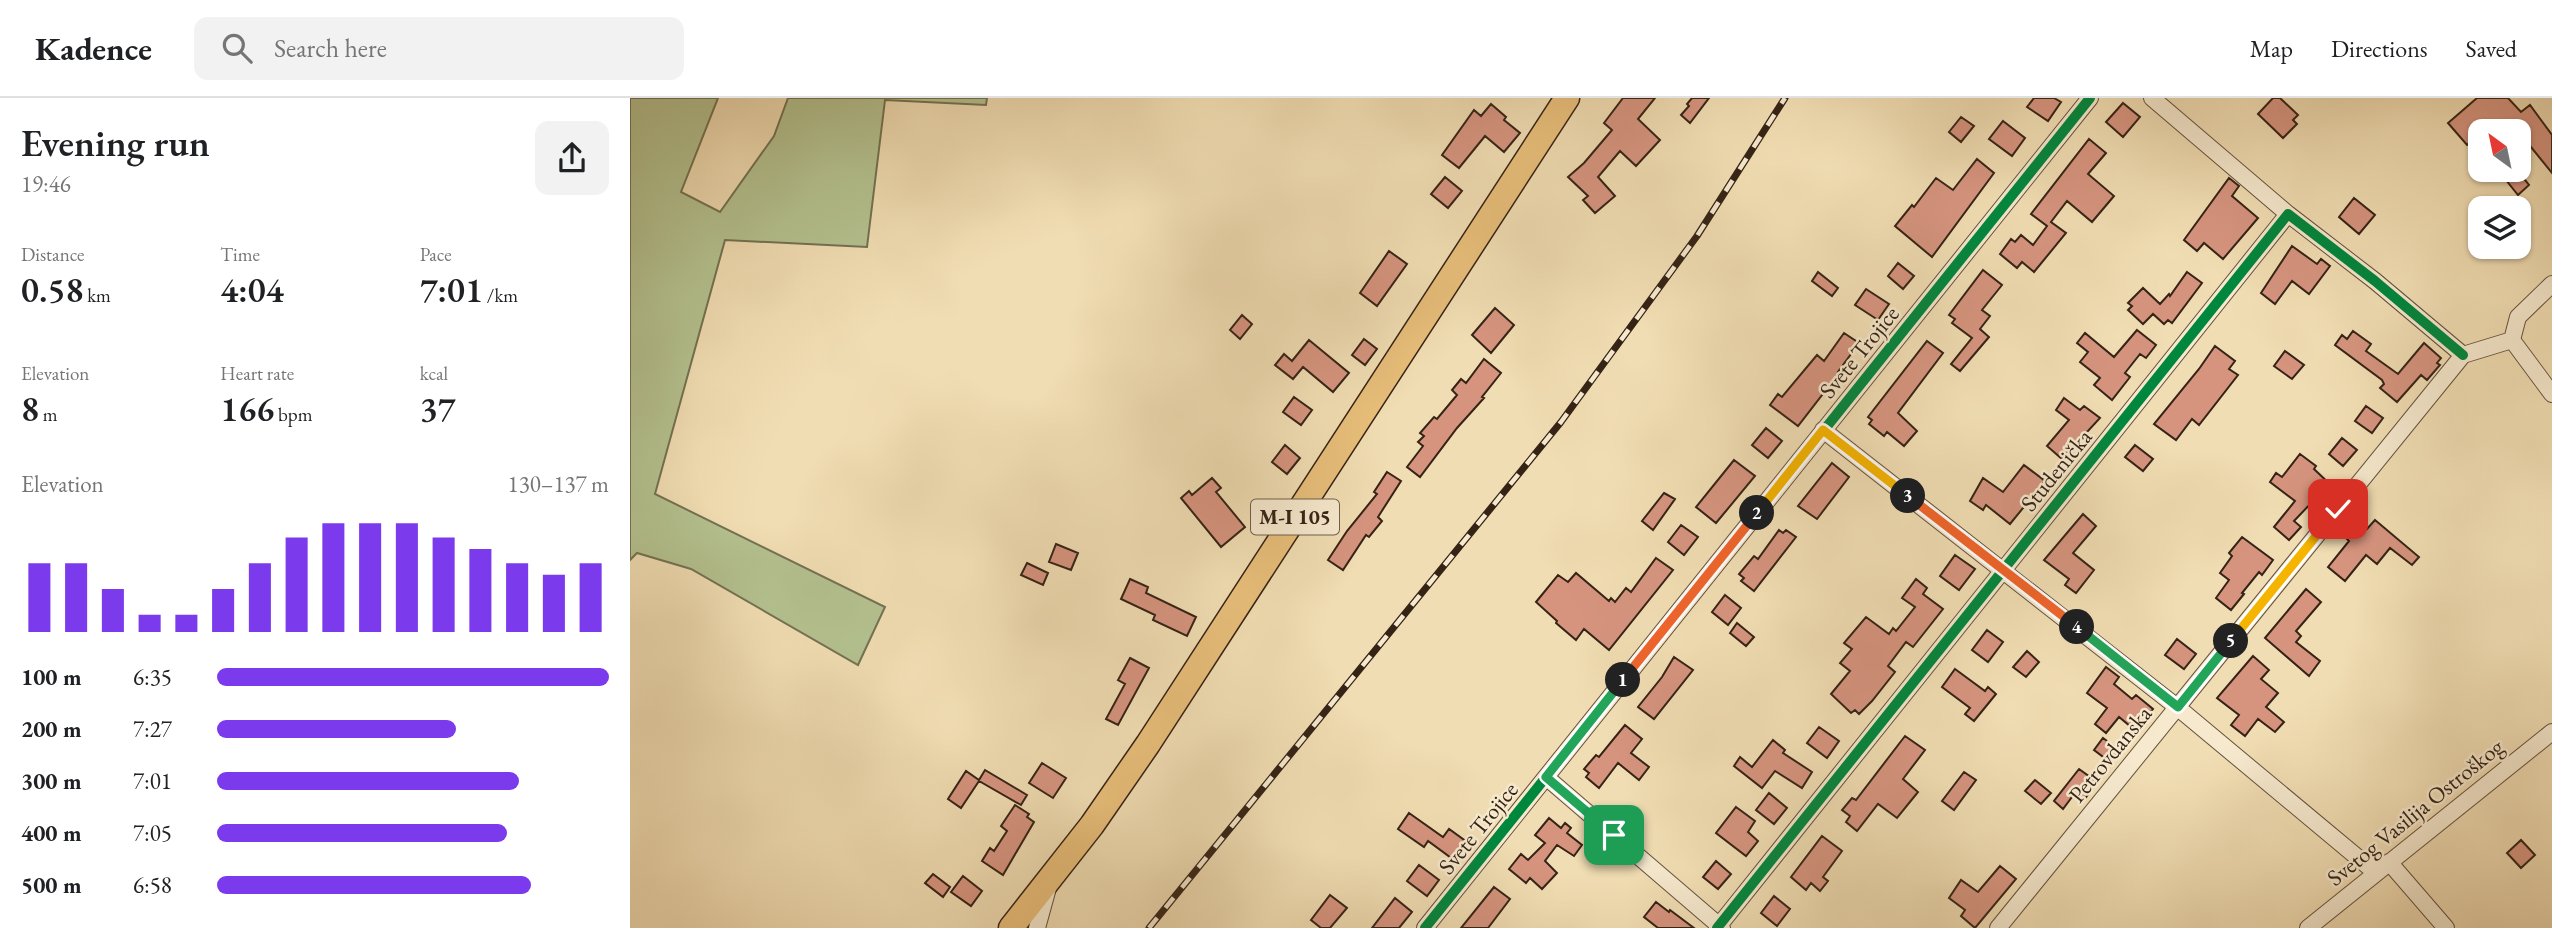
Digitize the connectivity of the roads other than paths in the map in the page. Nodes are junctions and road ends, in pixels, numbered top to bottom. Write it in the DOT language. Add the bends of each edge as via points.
graph roads {
  1 [pos="1567,98"];
  2 [pos="2090,98"];
  3 [pos="2152,98"];
  4 [pos="2288,214"];
  5 [pos="2552,284"];
  6 [pos="2512,340"];
  7 [pos="2463,355"];
  8 [pos="2552,394"];
  9 [pos="1823,430"];
  10 [pos="2004,570"];
  11 [pos="2178,707"];
  12 [pos="2552,732"];
  13 [pos="1546,777"];
  14 [pos="2389,862"];
  15 [pos="2375,873"];
  16 [pos="1049,882"];
  17 [pos="1719,927"];
  18 [pos="1011,928"];
  19 [pos="1037,928"];
  20 [pos="1425,928"];
  21 [pos="1998,928"];
  22 [pos="2308,928"];
  23 [pos="2446,928"];
  1 -- 16 [label="main road, M-I 105" via="1148,744"];
  2 -- 9 [label="street, Svete Trojice"];
  3 -- 4 [label="street"];
  4 -- 7 [label="street"];
  4 -- 10 [label="street, Studenička"];
  5 -- 6 [label="street" via="2518,317"];
  6 -- 7 [label="street"];
  6 -- 8 [label="street"];
  7 -- 11 [label="street, Petrovdanska"];
  9 -- 10 [label="street"];
  9 -- 13 [label="street, Svete Trojice"];
  10 -- 11 [label="street"];
  10 -- 17 [label="street, Studenička"];
  11 -- 15 [label="street"];
  11 -- 21 [label="street, Petrovdanska"];
  12 -- 14 [label="street, Svetog Vasilija Ostroškog"];
  13 -- 17 [label="street"];
  13 -- 20 [label="street, Svete Trojice"];
  14 -- 15 [label="street, Svetog Vasilija Ostroškog"];
  14 -- 23 [label="street"];
  15 -- 22 [label="street, Svetog Vasilija Ostroškog"];
  16 -- 18 [label="main road, M-I 105"];
  16 -- 19 [label="street"];
}
